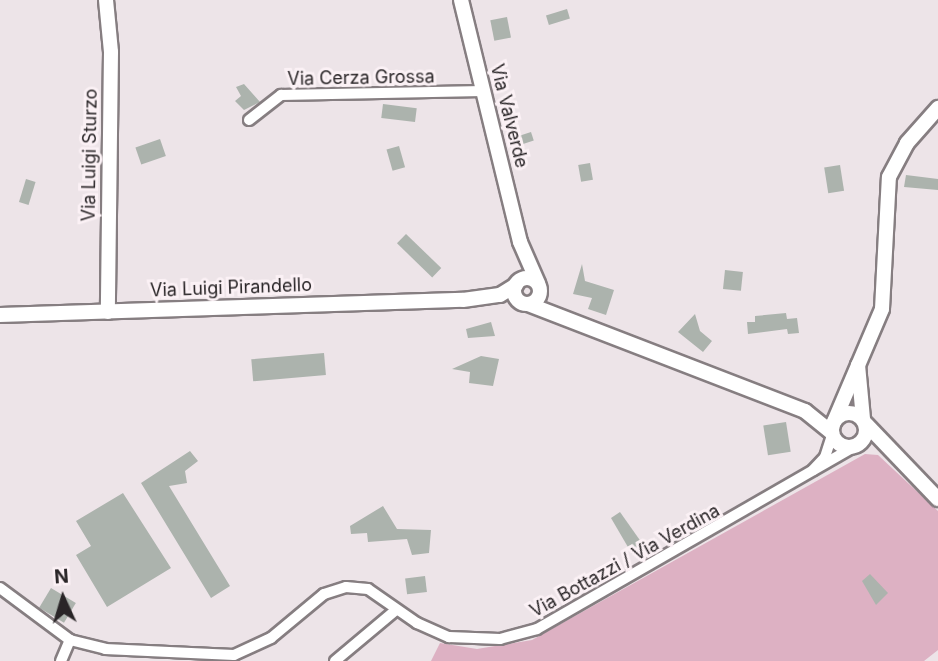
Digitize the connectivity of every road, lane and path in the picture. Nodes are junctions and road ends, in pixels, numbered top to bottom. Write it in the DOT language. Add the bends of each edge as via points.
graph roads {
  1 [pos="106,0"];
  2 [pos="461,0"];
  3 [pos="483,91"];
  4 [pos="938,108"];
  5 [pos="249,120"];
  6 [pos="520,242"];
  7 [pos="517,283"];
  8 [pos="539,285"];
  9 [pos="463,300"];
  10 [pos="527,304"];
  11 [pos="108,312"];
  12 [pos="0,315"];
  13 [pos="586,323"];
  14 [pos="859,357"];
  15 [pos="864,422"];
  16 [pos="836,424"];
  17 [pos="854,447"];
  18 [pos="896,460"];
  19 [pos="802,479"];
  20 [pos="938,499"];
  21 [pos="0,588"];
  22 [pos="396,610"];
  23 [pos="70,640"];
  24 [pos="61,661"];
  25 [pos="335,661"];
  1 -- 11 [label="street, Via Luigi Sturzo" via="111,52"];
  2 -- 3 [label="street, Via Valverde"];
  3 -- 5 [label="street, Via Cerza Grossa" via="281,95"];
  3 -- 6 [label="street, Via Valverde"];
  4 -- 14 [label="street" via="907,143 889,177 882,309"];
  6 -- 7 [label="street"];
  6 -- 8 [label="street"];
  7 -- 8 [label="street"];
  7 -- 9 [label="street" via="500,295"];
  7 -- 10 [label="street" via="514,295"];
  8 -- 10 [label="street" via="539,297"];
  8 -- 13 [label="street"];
  9 -- 10 [label="street"];
  9 -- 11 [label="street, Via Luigi Pirandello"];
  10 -- 13 [label="street"];
  11 -- 12 [label="street, Via Luigi Pirandello"];
  13 -- 16 [label="street"];
  14 -- 15 [label="street" via="856,388"];
  14 -- 16 [label="street"];
  15 -- 16 [label="street"];
  15 -- 17 [label="street" via="865,437"];
  15 -- 18 [label="street"];
  16 -- 17 [label="street" via="842,446"];
  16 -- 19 [label="street" via="825,457"];
  17 -- 18 [label="street"];
  17 -- 19 [label="street"];
  18 -- 20 [label="street"];
  19 -- 22 [label="street, Via Bottazzi / Via Verdina" via="520,635 449,637"];
  21 -- 23 [label="street"];
  22 -- 23 [label="street, Via Bottazzi / Via Verdina" via="368,589 335,589 271,638 221,656 105,649"];
  22 -- 25 [label="street"];
  23 -- 24 [label="street"];
}
